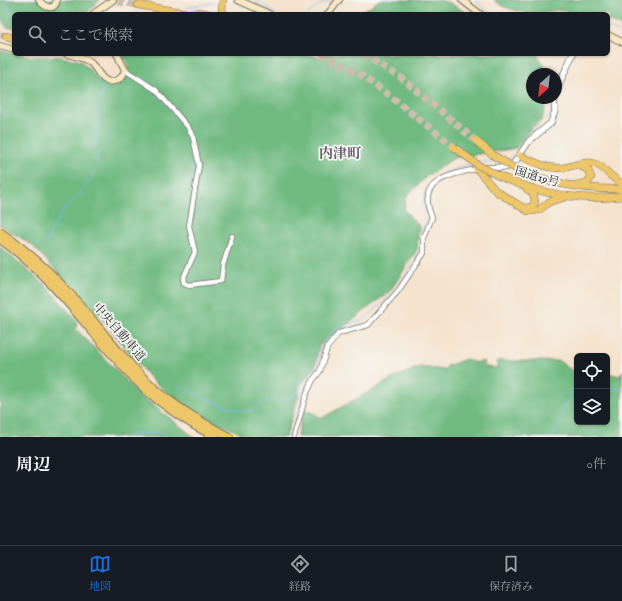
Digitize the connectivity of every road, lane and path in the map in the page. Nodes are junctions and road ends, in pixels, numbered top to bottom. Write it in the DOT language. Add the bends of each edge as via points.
graph roads {
  1 [pos="39,0"];
  2 [pos="57,0"];
  3 [pos="112,0"];
  4 [pos="223,0"];
  5 [pos="238,0"];
  6 [pos="339,0"];
  7 [pos="462,0"];
  8 [pos="138,5"];
  9 [pos="96,12"];
  10 [pos="181,12"];
  11 [pos="222,12"];
  12 [pos="264,12"];
  13 [pos="330,12"];
  14 [pos="477,12"];
  15 [pos="6,36"];
  16 [pos="610,36"];
  17 [pos="12,38"];
  18 [pos="622,42"];
  19 [pos="0,46"];
  20 [pos="12,49"];
  21 [pos="74,56"];
  22 [pos="118,56"];
  23 [pos="572,56"];
  24 [pos="125,70"];
  25 [pos="562,78"];
  26 [pos="554,104"];
  27 [pos="476,141"];
  28 [pos="454,147"];
  29 [pos="521,156"];
  30 [pos="578,165"];
  31 [pos="477,169"];
  32 [pos="622,183"];
  33 [pos="566,186"];
  34 [pos="524,187"];
  35 [pos="622,188"];
  36 [pos="622,196"];
  37 [pos="568,197"];
  38 [pos="521,208"];
  39 [pos="0,232"];
  40 [pos="232,236"];
  41 [pos="0,239"];
  42 [pos="216,437"];
  43 [pos="229,437"];
  44 [pos="294,437"];
  1 -- 2 [label="main road" via="43,6 49,8"];
  3 -- 9 [label="main road"];
  4 -- 11 [label="highway"];
  5 -- 12 [label="main road"];
  6 -- 13 [label="main road"];
  7 -- 14 [label="main road"];
  8 -- 10 [label="highway"];
  15 -- 17 [label="highway"];
  16 -- 18 [label="main road"];
  19 -- 20 [label="main road"];
  21 -- 24 [label="main road" via="91,63 107,82 121,79"];
  22 -- 24 [label="main road"];
  23 -- 25 [label="street"];
  24 -- 40 [label="street" via="156,90 188,127 193,137 199,165 189,226 195,252 183,279 184,283 189,285 221,281"];
  26 -- 29 [label="street" via="551,123 529,141"];
  27 -- 33 [label="highway, 国道19号, bridge" via="516,169"];
  28 -- 34 [label="highway, 国道19号, bridge" via="473,162"];
  29 -- 30 [label="highway" via="548,167"];
  29 -- 31 [label="street" via="508,167"];
  30 -- 32 [label="highway" via="595,164"];
  30 -- 33 [label="highway" via="590,173 590,180 584,184"];
  31 -- 38 [label="highway" via="496,191"];
  31 -- 44 [label="street" via="440,179 430,190 427,207 432,217 424,238 424,253 398,291 368,325 339,333 331,341 320,371 312,380 306,395"];
  33 -- 35 [label="highway, 国道19号"];
  34 -- 37 [label="highway, 国道19号"];
  34 -- 38 [label="highway" via="533,193 535,202 532,207"];
  36 -- 37 [label="highway, 国道19号"];
  37 -- 38 [label="highway" via="557,199 534,211"];
  39 -- 43 [label="highway, 中央自動車道" via="56,278 152,387 194,418"];
  41 -- 42 [label="highway, 中央自動車道" via="51,282 145,389 177,415"];
}
